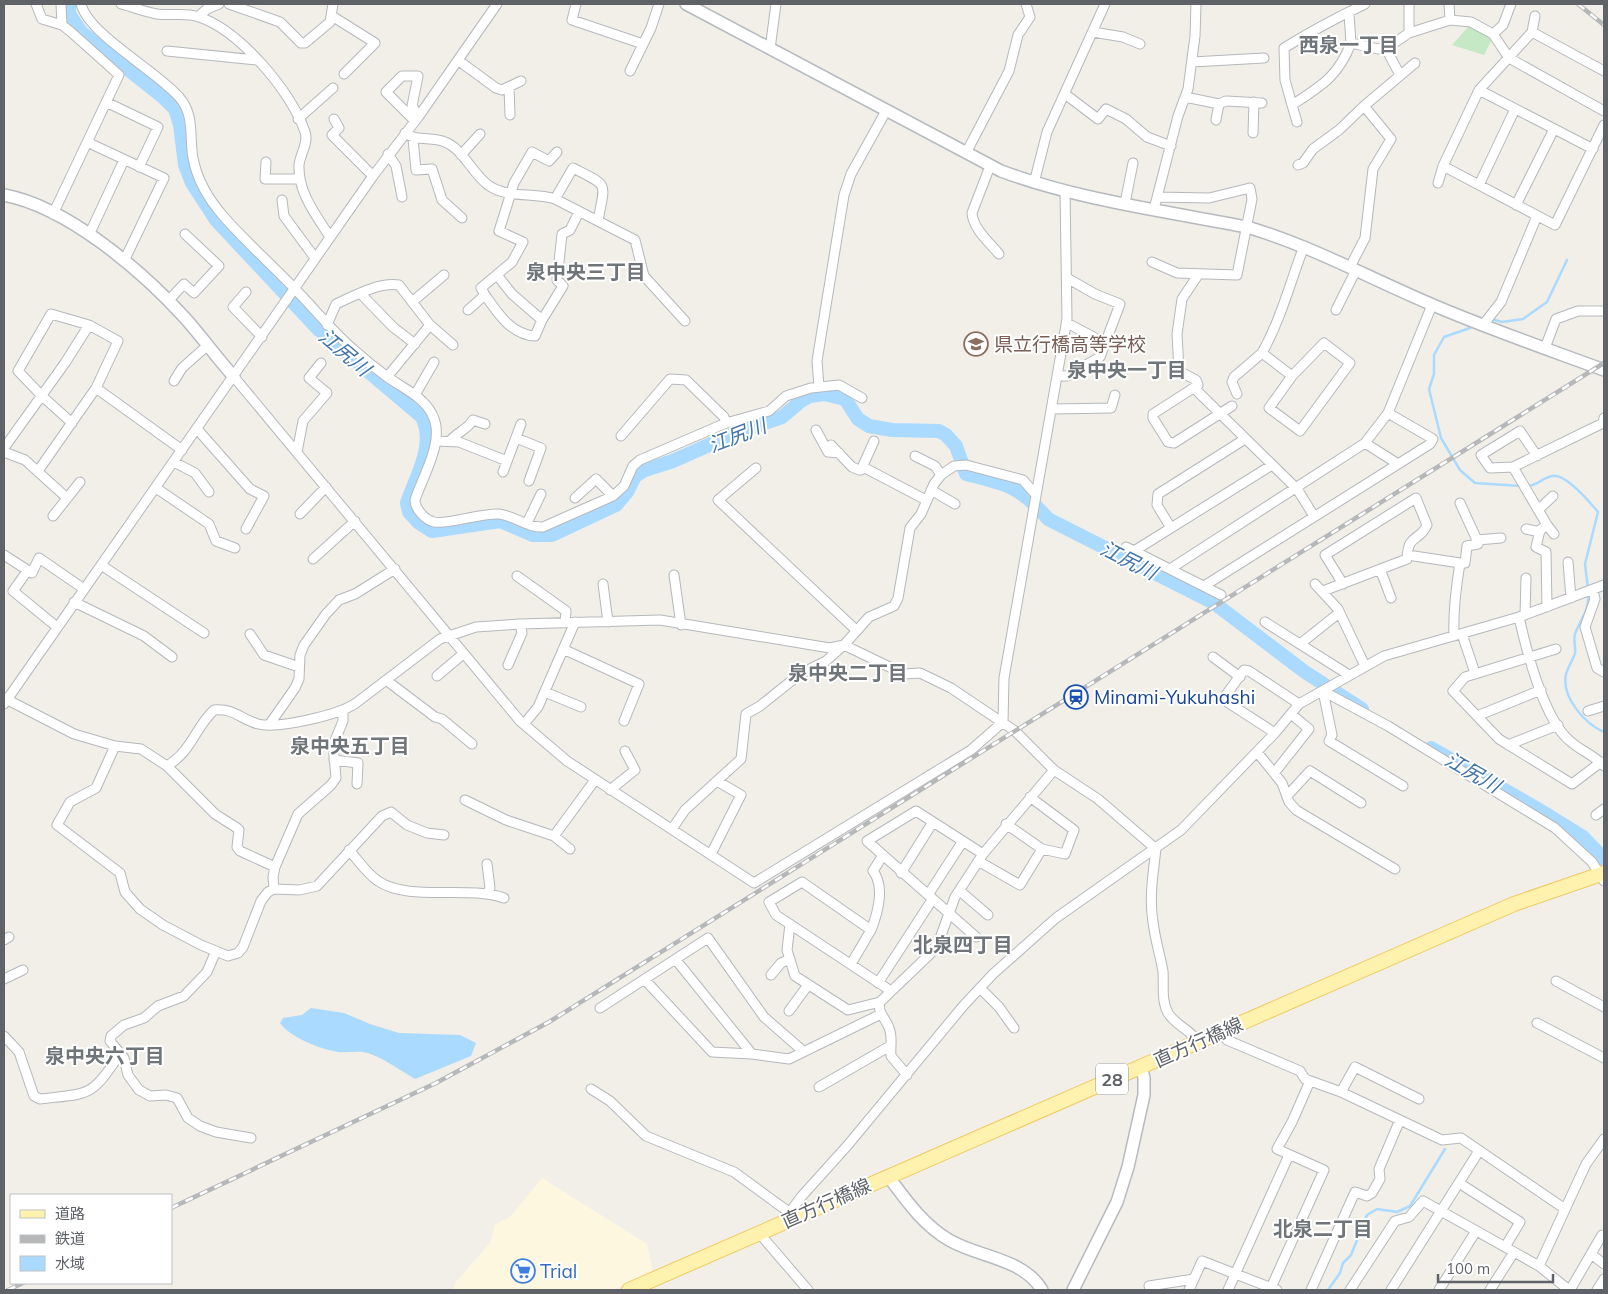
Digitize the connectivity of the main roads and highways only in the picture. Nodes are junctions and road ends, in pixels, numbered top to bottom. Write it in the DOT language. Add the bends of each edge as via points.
graph roads {
  1 [pos="1602,876"];
  2 [pos="630,1290"];
  1 -- 2 [label="main road, 直方行橋線 / 28" via="1514,904"];
}
